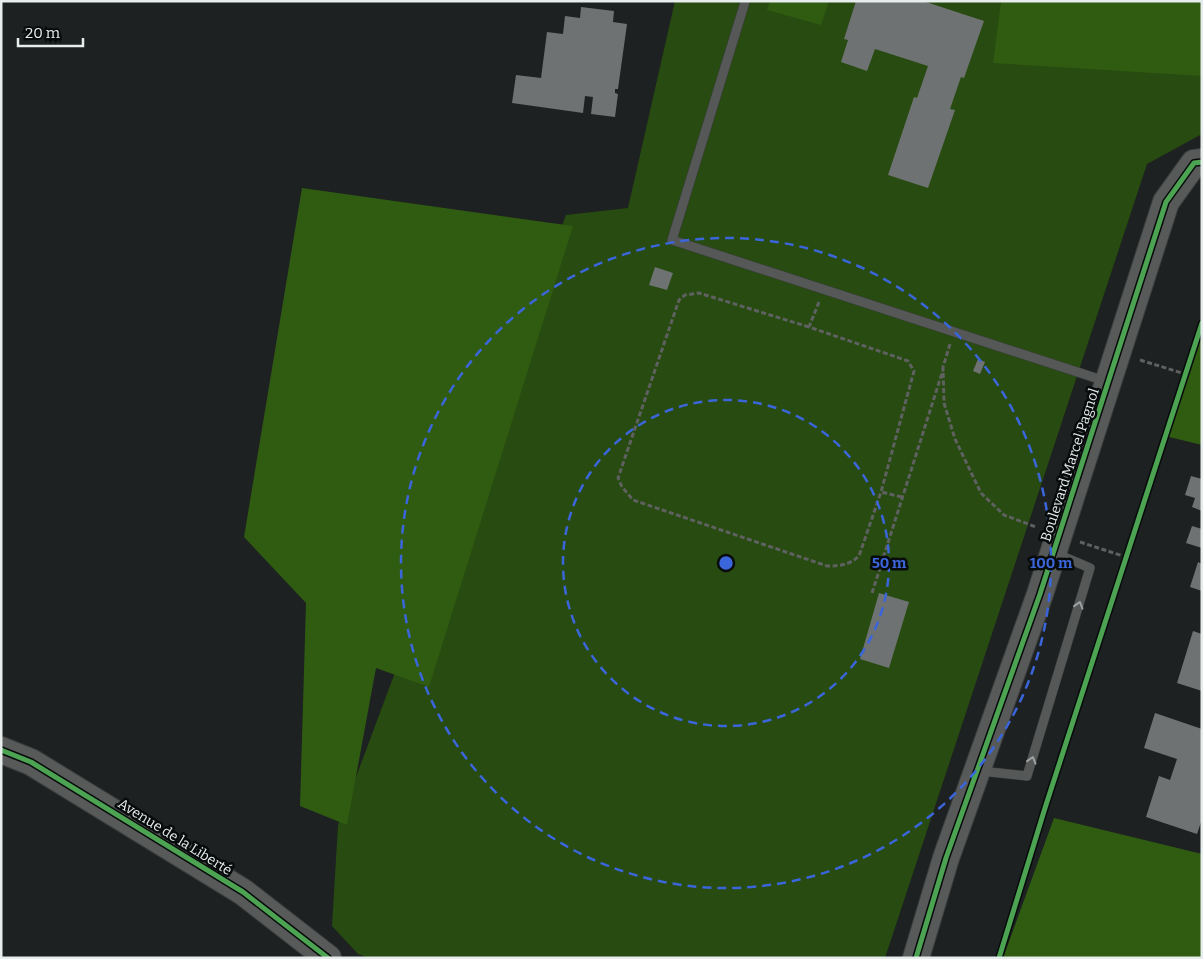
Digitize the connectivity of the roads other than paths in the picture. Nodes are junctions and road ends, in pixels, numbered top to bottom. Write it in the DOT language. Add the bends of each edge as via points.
graph roads {
  1 [pos="746,2"];
  2 [pos="1202,162"];
  3 [pos="1108,382"];
  4 [pos="1056,544"];
  5 [pos="1,750"];
  6 [pos="978,771"];
  7 [pos="328,958"];
  8 [pos="916,958"];
  1 -- 3 [label="lane" via="672,240"];
  2 -- 3 [label="street, Boulevard Marcel Pagnol" via="1194,163 1166,202"];
  3 -- 4 [label="street, Boulevard Marcel Pagnol"];
  4 -- 6 [label="street, Boulevard Marcel Pagnol"];
  6 -- 4 [label="lane, one-way" via="1027,776 1090,568"];
  5 -- 7 [label="street, Avenue de la Liberté" via="31,762 243,892"];
  6 -- 8 [label="street, Boulevard Marcel Pagnol" via="946,858"];
}
